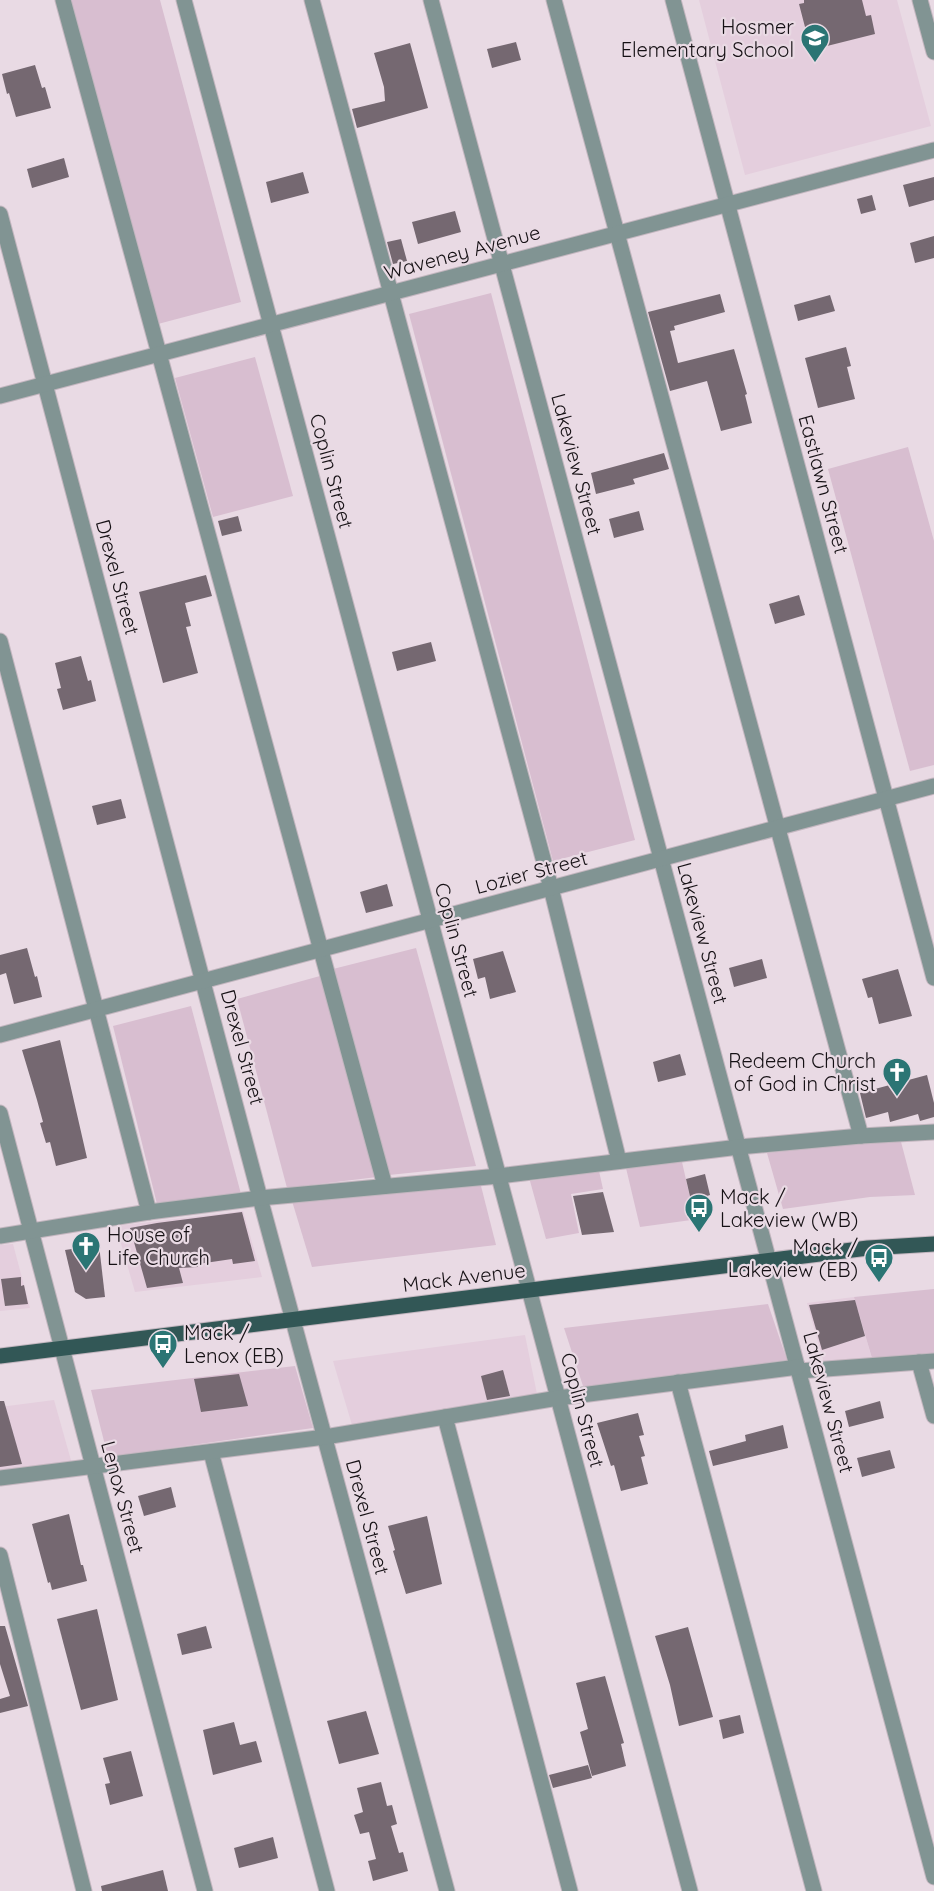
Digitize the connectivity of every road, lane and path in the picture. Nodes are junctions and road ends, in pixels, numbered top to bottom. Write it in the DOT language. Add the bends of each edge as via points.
graph roads {
  1 [pos="63,0"];
  2 [pos="184,0"];
  3 [pos="312,0"];
  4 [pos="431,0"];
  5 [pos="554,0"];
  6 [pos="673,0"];
  7 [pos="920,0"];
  8 [pos="934,52"];
  9 [pos="934,150"];
  10 [pos="728,204"];
  11 [pos="0,214"];
  12 [pos="618,233"];
  13 [pos="501,264"];
  14 [pos="392,292"];
  15 [pos="271,325"];
  16 [pos="159,354"];
  17 [pos="45,384"];
  18 [pos="0,396"];
  19 [pos="0,641"];
  20 [pos="934,786"];
  21 [pos="886,799"];
  22 [pos="777,828"];
  23 [pos="661,859"];
  24 [pos="551,888"];
  25 [pos="430,920"];
  26 [pos="321,949"];
  27 [pos="934,978"];
  28 [pos="204,980"];
  29 [pos="96,1009"];
  30 [pos="0,1035"];
  31 [pos="0,1113"];
  32 [pos="934,1132"];
  33 [pos="861,1136"];
  34 [pos="739,1147"];
  35 [pos="619,1161"];
  36 [pos="499,1176"];
  37 [pos="385,1186"];
  38 [pos="260,1198"];
  39 [pos="149,1212"];
  40 [pos="30,1232"];
  41 [pos="0,1236"];
  42 [pos="934,1244"];
  43 [pos="769,1260"];
  44 [pos="529,1290"];
  45 [pos="293,1319"];
  46 [pos="62,1348"];
  47 [pos="0,1356"];
  48 [pos="927,1361"];
  49 [pos="799,1369"];
  50 [pos="678,1382"];
  51 [pos="558,1398"];
  52 [pos="934,1416"];
  53 [pos="445,1417"];
  54 [pos="326,1437"];
  55 [pos="211,1452"];
  56 [pos="94,1467"];
  57 [pos="0,1478"];
  58 [pos="0,1555"];
  59 [pos="934,1877"];
  60 [pos="84,1891"];
  61 [pos="205,1891"];
  62 [pos="327,1891"];
  63 [pos="447,1891"];
  64 [pos="570,1891"];
  65 [pos="690,1891"];
  66 [pos="814,1891"];
  1 -- 16 [label="street"];
  2 -- 15 [label="street, Coplin Street"];
  3 -- 14 [label="street"];
  4 -- 13 [label="street, Lakeview Street"];
  5 -- 12 [label="street"];
  6 -- 10 [label="street, Eastlawn Street"];
  7 -- 8 [label="street"];
  9 -- 10 [label="street, Waveney Avenue"];
  10 -- 12 [label="street, Waveney Avenue"];
  10 -- 21 [label="street, Eastlawn Street"];
  11 -- 17 [label="street, Drexel Street"];
  12 -- 13 [label="street, Waveney Avenue"];
  12 -- 22 [label="street"];
  13 -- 14 [label="street, Waveney Avenue"];
  13 -- 23 [label="street, Lakeview Street"];
  14 -- 15 [label="street, Waveney Avenue"];
  14 -- 24 [label="street"];
  15 -- 16 [label="street, Waveney Avenue"];
  15 -- 25 [label="street, Coplin Street"];
  16 -- 17 [label="street, Waveney Avenue"];
  16 -- 26 [label="street"];
  17 -- 18 [label="street, Waveney Avenue"];
  17 -- 28 [label="street, Drexel Street"];
  19 -- 29 [label="street"];
  20 -- 21 [label="street, Lozier Street"];
  21 -- 22 [label="street, Lozier Street"];
  21 -- 27 [label="street, Eastlawn Street"];
  22 -- 23 [label="street, Lozier Street"];
  22 -- 33 [label="street"];
  23 -- 24 [label="street, Lozier Street"];
  23 -- 34 [label="street, Lakeview Street"];
  24 -- 25 [label="street, Lozier Street"];
  24 -- 35 [label="street"];
  25 -- 26 [label="street, Lozier Street"];
  25 -- 36 [label="street, Coplin Street"];
  26 -- 28 [label="street, Lozier Street"];
  26 -- 37 [label="street"];
  28 -- 29 [label="street, Lozier Street"];
  28 -- 38 [label="street, Drexel Street"];
  29 -- 30 [label="street, Lozier Street"];
  29 -- 39 [label="street"];
  31 -- 40 [label="street, Lenox Street"];
  32 -- 33 [label="street"];
  33 -- 34 [label="street"];
  34 -- 35 [label="street"];
  34 -- 43 [label="street, Lakeview Street"];
  35 -- 36 [label="street"];
  36 -- 37 [label="street"];
  36 -- 44 [label="street, Coplin Street"];
  37 -- 38 [label="street"];
  38 -- 39 [label="street"];
  38 -- 45 [label="street, Drexel Street"];
  39 -- 40 [label="street"];
  40 -- 41 [label="street"];
  40 -- 46 [label="street, Lenox Street"];
  42 -- 43 [label="main road, Mack Avenue" via="890,1245"];
  43 -- 44 [label="main road, Mack Avenue"];
  43 -- 49 [label="street, Lakeview Street"];
  44 -- 45 [label="main road, Mack Avenue"];
  44 -- 51 [label="street, Coplin Street"];
  45 -- 46 [label="main road, Mack Avenue"];
  45 -- 54 [label="street, Drexel Street"];
  46 -- 47 [label="main road, Mack Avenue"];
  46 -- 56 [label="street, Lenox Street"];
  48 -- 49 [label="street"];
  48 -- 52 [label="street"];
  49 -- 50 [label="street"];
  49 -- 59 [label="street, Lakeview Street"];
  50 -- 51 [label="street"];
  50 -- 66 [label="street"];
  51 -- 53 [label="street"];
  51 -- 65 [label="street, Coplin Street"];
  53 -- 54 [label="street"];
  53 -- 64 [label="street"];
  54 -- 55 [label="street"];
  54 -- 63 [label="street, Drexel Street"];
  55 -- 56 [label="street"];
  55 -- 62 [label="street"];
  56 -- 57 [label="street"];
  56 -- 61 [label="street, Lenox Street"];
  58 -- 60 [label="street"];
}
